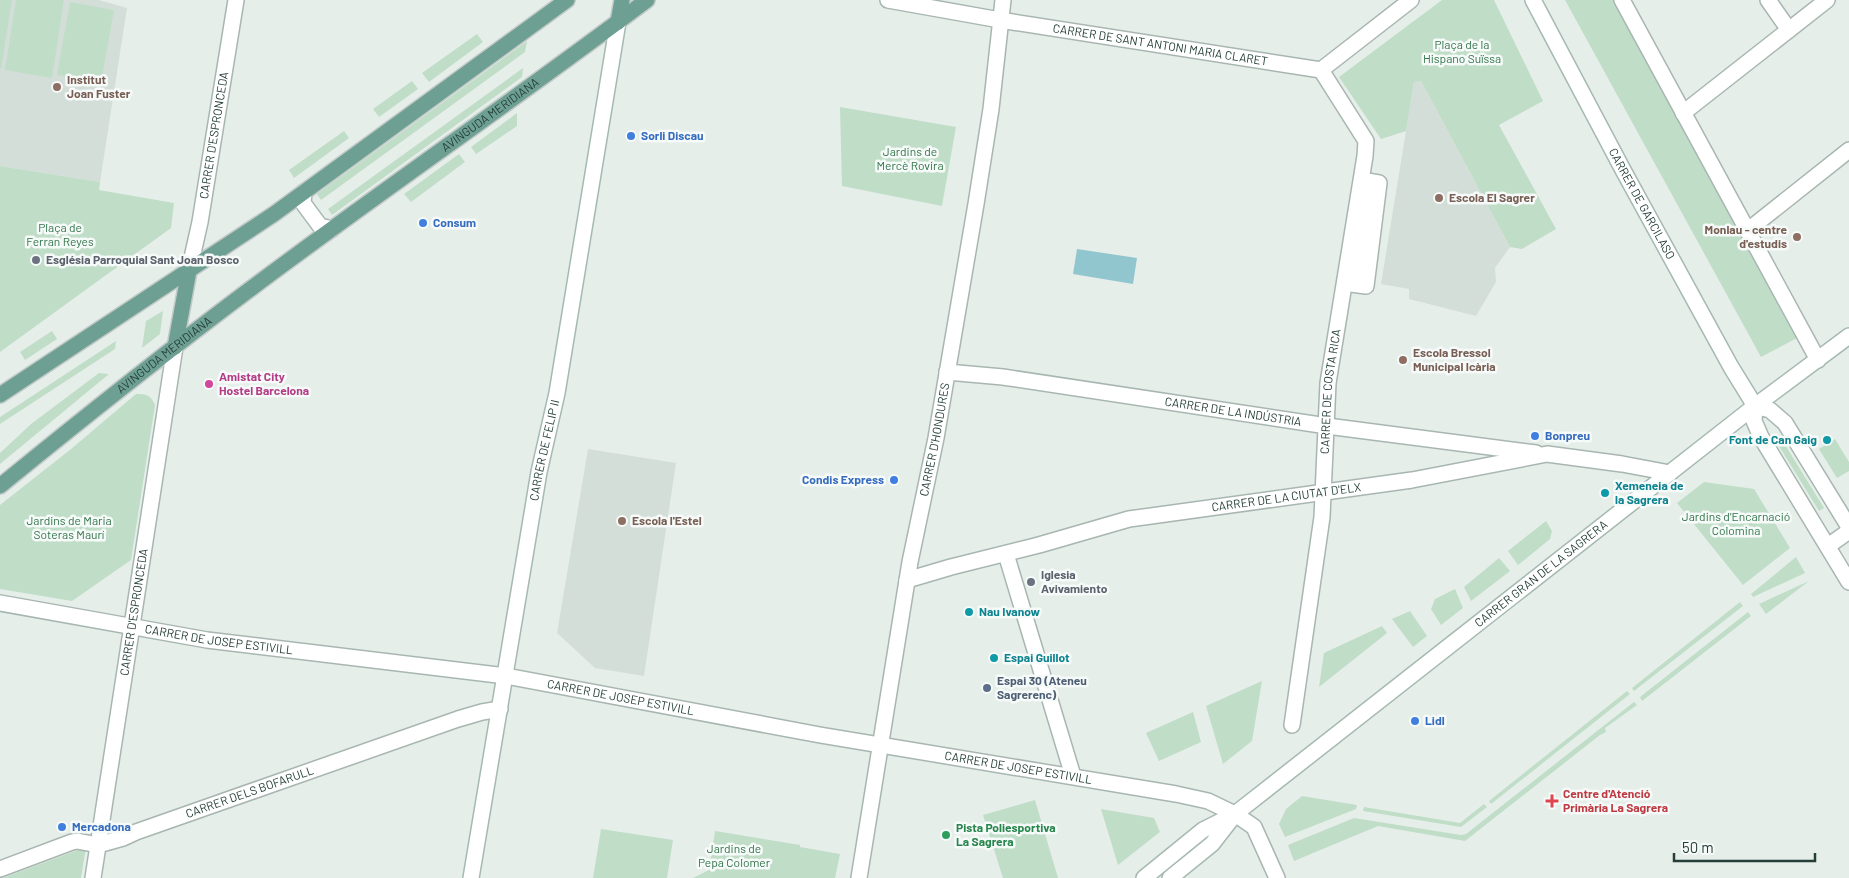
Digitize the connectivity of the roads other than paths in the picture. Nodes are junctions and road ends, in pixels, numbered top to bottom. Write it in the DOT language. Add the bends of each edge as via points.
graph roads {
  1 [pos="236,0"];
  2 [pos="567,0"];
  3 [pos="622,0"];
  4 [pos="647,0"];
  5 [pos="888,0"];
  6 [pos="1003,0"];
  7 [pos="1411,0"];
  8 [pos="1533,0"];
  9 [pos="1622,0"];
  10 [pos="1768,0"];
  11 [pos="1827,0"];
  12 [pos="1000,20"];
  13 [pos="618,22"];
  14 [pos="1789,30"];
  15 [pos="1321,70"];
  16 [pos="1683,113"];
  17 [pos="1849,150"];
  18 [pos="304,192"];
  19 [pos="332,229"];
  20 [pos="1747,231"];
  21 [pos="189,271"];
  22 [pos="1351,284"];
  23 [pos="1849,336"];
  24 [pos="175,347"];
  25 [pos="1818,360"];
  26 [pos="947,372"];
  27 [pos="0,395"];
  28 [pos="1756,406"];
  29 [pos="1327,426"];
  30 [pos="1548,454"];
  31 [pos="1670,473"];
  32 [pos="0,486"];
  33 [pos="1324,490"];
  34 [pos="1849,529"];
  35 [pos="1828,546"];
  36 [pos="1006,554"];
  37 [pos="907,580"];
  38 [pos="1849,582"];
  39 [pos="0,603"];
  40 [pos="131,626"];
  41 [pos="506,676"];
  42 [pos="500,709"];
  43 [pos="1292,725"];
  44 [pos="880,745"];
  45 [pos="1073,776"];
  46 [pos="1235,814"];
  47 [pos="98,845"];
  48 [pos="0,869"];
  49 [pos="93,878"];
  50 [pos="471,878"];
  51 [pos="859,878"];
  52 [pos="1144,878"];
  53 [pos="1170,878"];
  54 [pos="1277,878"];
  1 -- 21 [label="street, CARRER D'ESPRONCEDA"];
  2 -- 18 [label="main road"];
  3 -- 13 [label="main road"];
  4 -- 13 [label="main road, AVINGUDA MERIDIANA"];
  5 -- 12 [label="street, CARRER DE SANT ANTONI MARIA CLARET"];
  6 -- 12 [label="street, CARRER D'HONDURES"];
  7 -- 15 [label="street"];
  8 -- 28 [label="street, CARRER DE GARCILASO" via="1731,367"];
  9 -- 16 [label="street"];
  10 -- 14 [label="street"];
  11 -- 14 [label="street"];
  12 -- 15 [label="street, CARRER DE SANT ANTONI MARIA CLARET"];
  12 -- 26 [label="street, CARRER D'HONDURES" via="990,109"];
  13 -- 19 [label="main road, AVINGUDA MERIDIANA"];
  13 -- 41 [label="street, CARRER DE FELIP II"];
  14 -- 16 [label="street"];
  15 -- 29 [label="street, CARRER DE COSTA RICA" via="1366,141 1328,383"];
  16 -- 20 [label="street"];
  17 -- 20 [label="street"];
  18 -- 19 [label="street" via="303,202 320,226"];
  18 -- 21 [label="main road"];
  19 -- 24 [label="main road, AVINGUDA MERIDIANA"];
  20 -- 25 [label="street"];
  21 -- 24 [label="main road"];
  21 -- 27 [label="main road"];
  22 -- 22 [label="street" via="1368,181 1379,183 1366,286"];
  23 -- 25 [label="street, CARRER GRAN DE LA SAGRERA"];
  24 -- 32 [label="main road, AVINGUDA MERIDIANA"];
  24 -- 40 [label="street, CARRER D'ESPRONCEDA"];
  25 -- 28 [label="street, CARRER GRAN DE LA SAGRERA"];
  26 -- 29 [label="street, CARRER DE LA INDÚSTRIA" via="1003,377"];
  26 -- 37 [label="street, CARRER D'HONDURES"];
  28 -- 31 [label="street, CARRER GRAN DE LA SAGRERA"];
  28 -- 34 [label="street" via="1770,410 1785,423"];
  28 -- 35 [label="street, CARRER DE GARCILASO" via="1754,421 1761,437"];
  29 -- 30 [label="street, CARRER DE LA INDÚSTRIA"];
  29 -- 33 [label="street, CARRER DE COSTA RICA"];
  30 -- 31 [label="street, CARRER DE LA CIUTAT D'ELX"];
  30 -- 33 [label="street, CARRER DE LA CIUTAT D'ELX" via="1412,480"];
  31 -- 46 [label="street, CARRER GRAN DE LA SAGRERA"];
  33 -- 36 [label="street, CARRER DE LA CIUTAT D'ELX" via="1129,518"];
  33 -- 43 [label="street, CARRER DE COSTA RICA"];
  34 -- 35 [label="street"];
  35 -- 38 [label="street, CARRER DE GARCILASO"];
  36 -- 37 [label="street, CARRER DE LA CIUTAT D'ELX"];
  36 -- 45 [label="street"];
  37 -- 44 [label="street, CARRER D'HONDURES"];
  39 -- 40 [label="street, CARRER DE JOSEP ESTIVILL"];
  40 -- 41 [label="street, CARRER DE JOSEP ESTIVILL" via="208,640"];
  40 -- 47 [label="street, CARRER D'ESPRONCEDA"];
  41 -- 42 [label="street, CARRER DE FELIP II"];
  41 -- 44 [label="street, CARRER DE JOSEP ESTIVILL"];
  42 -- 47 [label="street, CARRER DELS BOFARULL" via="458,719"];
  42 -- 50 [label="street, CARRER DE FELIP II"];
  44 -- 45 [label="street, CARRER DE JOSEP ESTIVILL"];
  44 -- 51 [label="street, CARRER D'HONDURES"];
  45 -- 46 [label="street, CARRER DE JOSEP ESTIVILL" via="1208,801"];
  46 -- 52 [label="street, CARRER GRAN DE LA SAGRERA" via="1203,830"];
  46 -- 53 [label="street, CARRER GRAN DE LA SAGRERA" via="1212,844"];
  46 -- 54 [label="street, CARRER DE JOSEP ESTIVILL" via="1254,827"];
  47 -- 48 [label="street, CARRER DELS BOFARULL" via="77,841"];
  47 -- 49 [label="street, CARRER D'ESPRONCEDA"];
}
